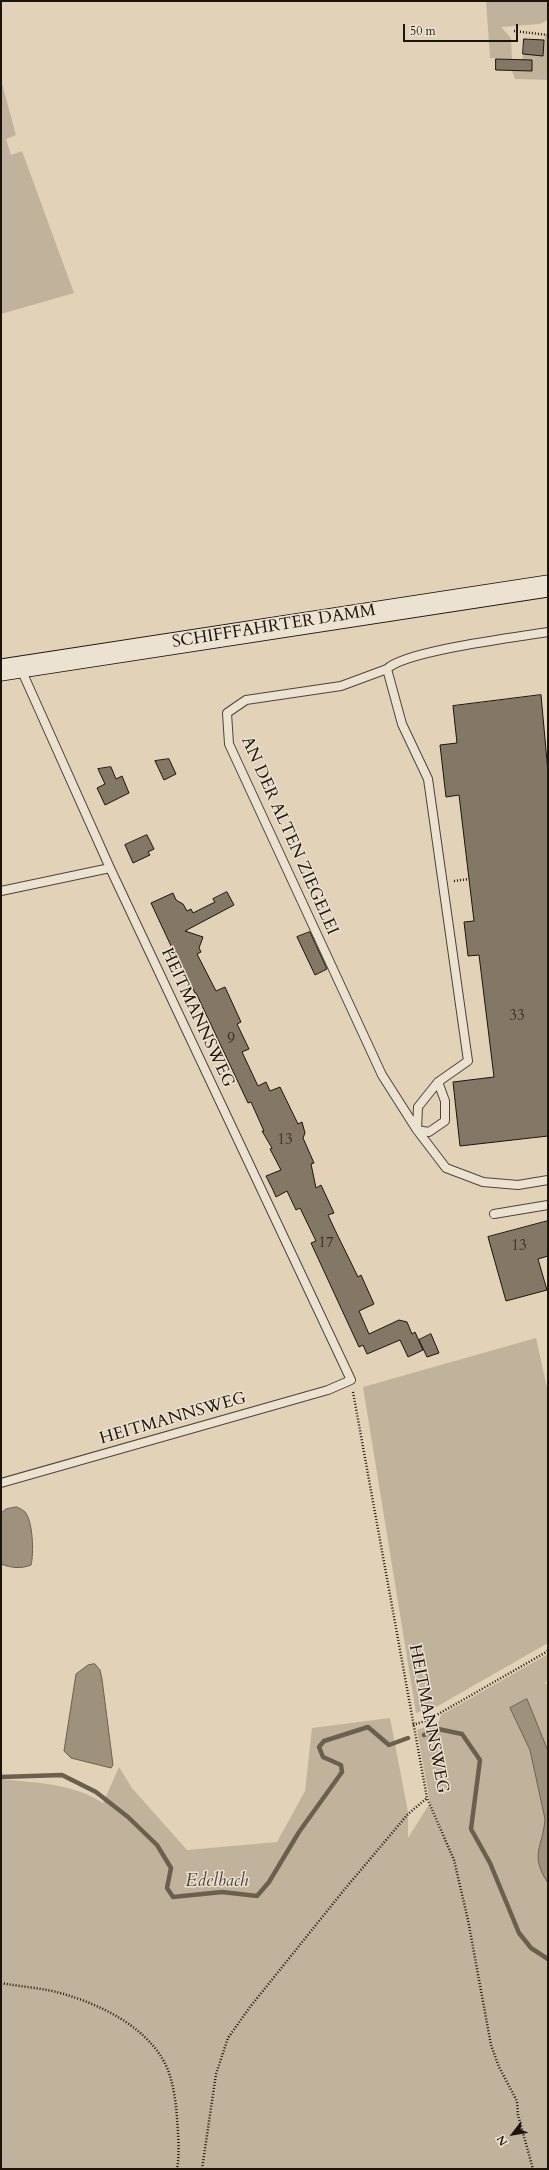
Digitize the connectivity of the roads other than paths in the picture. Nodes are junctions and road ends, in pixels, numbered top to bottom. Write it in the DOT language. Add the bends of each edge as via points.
graph roads {
  1 [pos="548,586"];
  2 [pos="548,632"];
  3 [pos="10,668"];
  4 [pos="387,669"];
  5 [pos="110,868"];
  6 [pos="1,891"];
  7 [pos="438,1082"];
  8 [pos="417,1130"];
  9 [pos="548,1180"];
  10 [pos="548,1205"];
  11 [pos="494,1214"];
  12 [pos="1,1483"];
  1 -- 3 [label="main road, SCHIFFFAHRTER DAMM"];
  2 -- 4 [label="lane" via="430,652 392,664"];
  3 -- 5 [label="lane, HEITMANNSWEG"];
  4 -- 7 [label="lane" via="402,724 428,779 468,1061"];
  4 -- 8 [label="lane, AN DER ALTEN ZIEGELEI" via="340,686 246,700 227,713 229,744 382,1075"];
  5 -- 6 [label="lane"];
  5 -- 12 [label="lane, HEITMANNSWEG" via="351,1380 328,1390"];
  7 -- 8 [label="lane" via="418,1107"];
  7 -- 8 [label="lane" via="446,1101 445,1121 428,1132"];
  8 -- 9 [label="lane, AN DER ALTEN ZIEGELEI" via="446,1168 483,1182 518,1185"];
  10 -- 11 [label="lane"];
}
